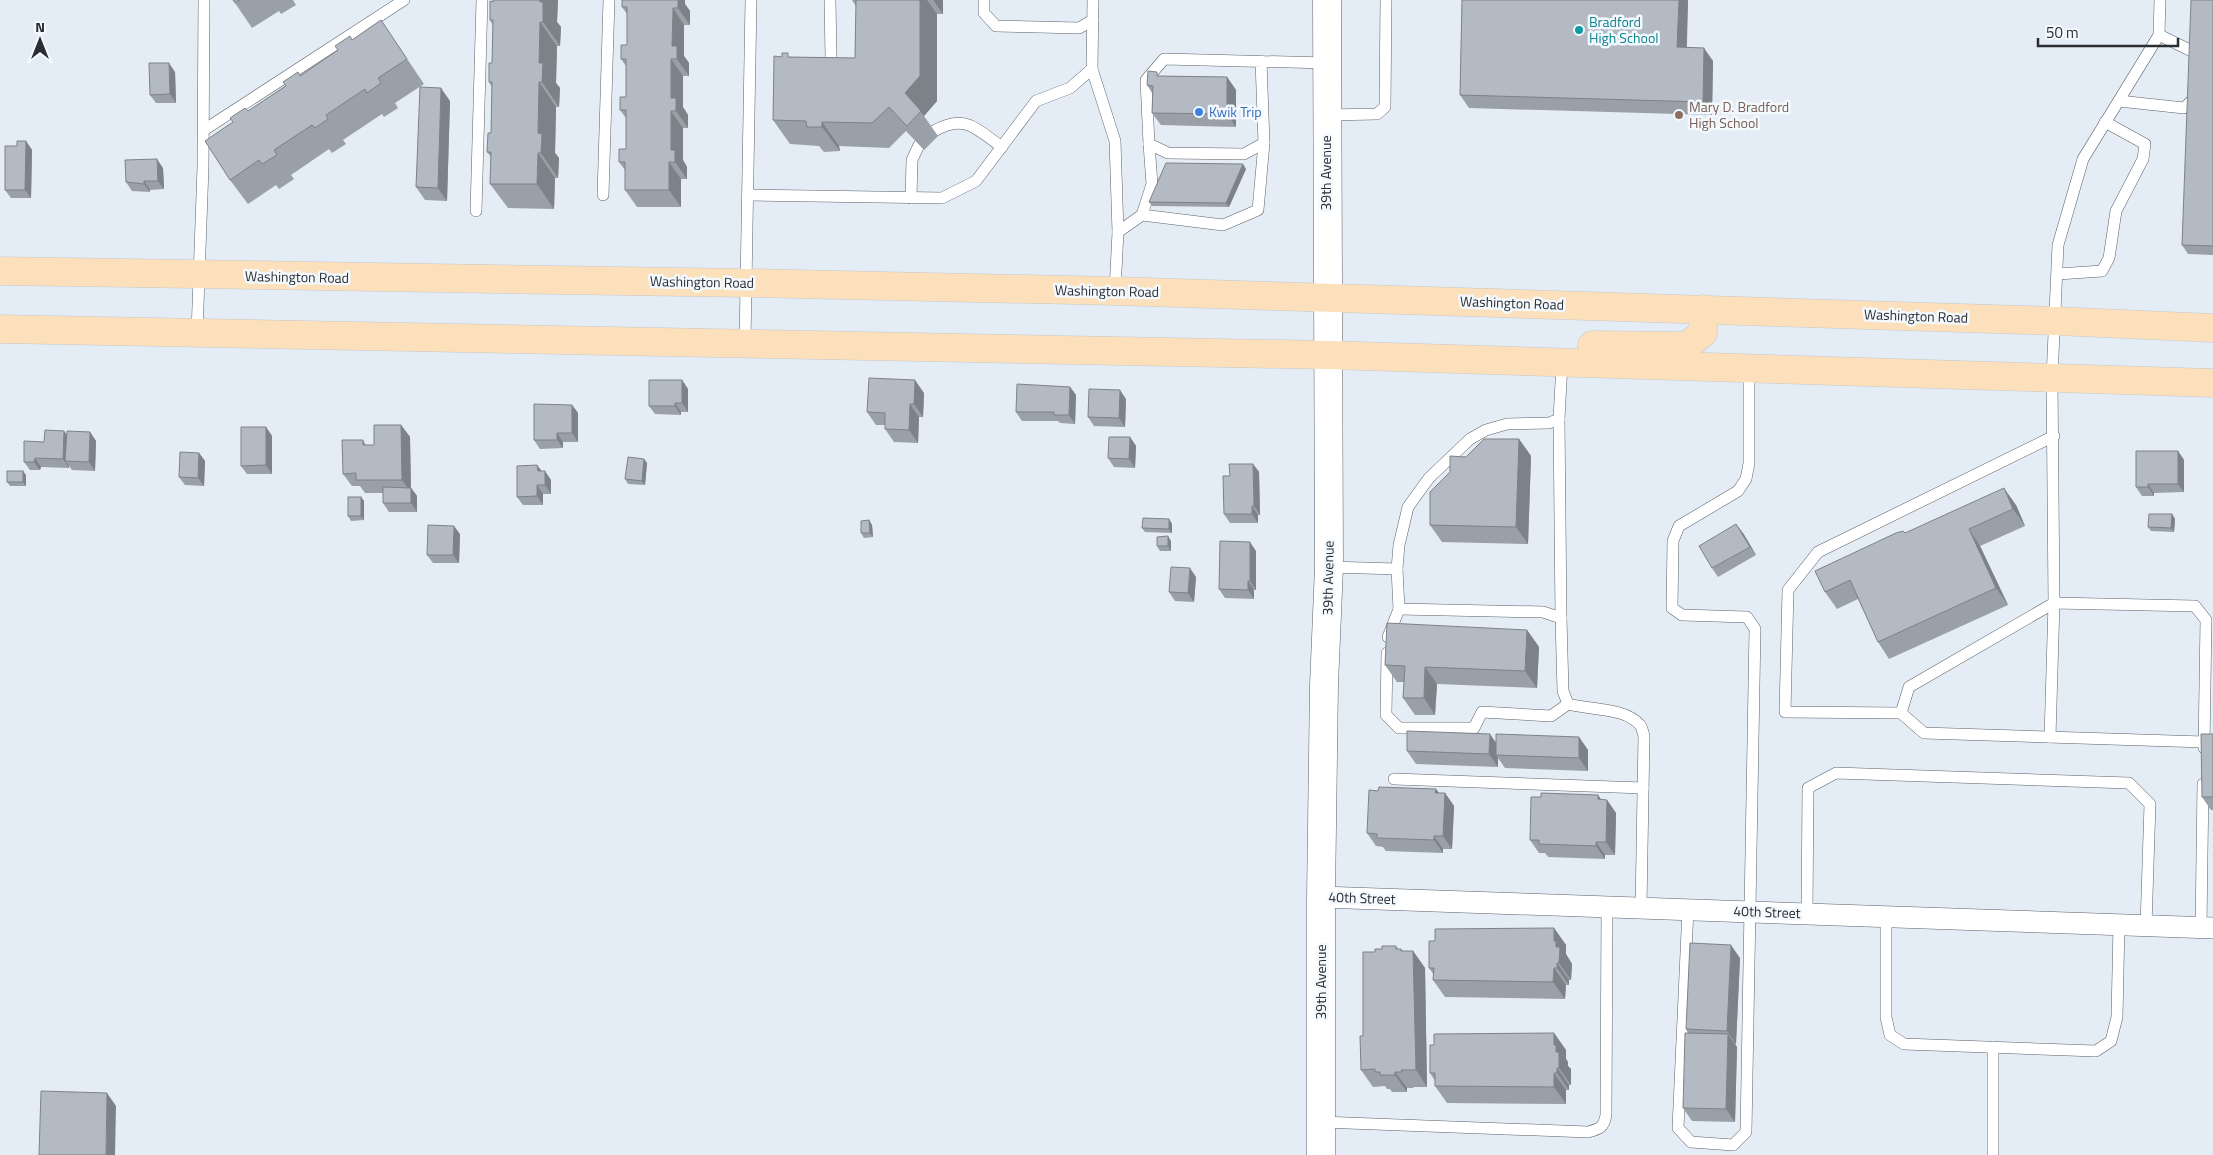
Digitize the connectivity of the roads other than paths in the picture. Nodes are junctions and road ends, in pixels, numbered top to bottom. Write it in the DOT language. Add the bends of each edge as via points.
graph roads {
  1 [pos="204,0"];
  2 [pos="404,0"];
  3 [pos="482,0"];
  4 [pos="609,0"];
  5 [pos="751,0"];
  6 [pos="830,0"];
  7 [pos="984,0"];
  8 [pos="1093,0"];
  9 [pos="1326,0"];
  10 [pos="1386,0"];
  11 [pos="2160,0"];
  12 [pos="1093,20"];
  13 [pos="2159,35"];
  14 [pos="831,58"];
  15 [pos="1261,61"];
  16 [pos="1326,62"];
  17 [pos="1092,69"];
  18 [pos="2203,69"];
  19 [pos="2200,93"];
  20 [pos="2119,100"];
  21 [pos="1326,115"];
  22 [pos="2105,122"];
  23 [pos="204,130"];
  24 [pos="934,131"];
  25 [pos="1264,143"];
  26 [pos="1149,144"];
  27 [pos="919,145"];
  28 [pos="1002,147"];
  29 [pos="603,195"];
  30 [pos="748,195"];
  31 [pos="911,198"];
  32 [pos="476,211"];
  33 [pos="1142,215"];
  34 [pos="1118,232"];
  35 [pos="0,271"];
  36 [pos="2058,274"];
  37 [pos="199,276"];
  38 [pos="747,283"];
  39 [pos="1115,291"];
  40 [pos="1327,297"];
  41 [pos="1702,309"];
  42 [pos="2056,321"];
  43 [pos="2213,328"];
  44 [pos="0,329"];
  45 [pos="197,334"];
  46 [pos="745,342"];
  47 [pos="1328,356"];
  48 [pos="1552,362"];
  49 [pos="1748,368"];
  50 [pos="2052,378"];
  51 [pos="2213,383"];
  52 [pos="1559,419"];
  53 [pos="2054,436"];
  54 [pos="1329,567"];
  55 [pos="1397,569"];
  56 [pos="2054,603"];
  57 [pos="1399,608"];
  58 [pos="1561,618"];
  59 [pos="1568,704"];
  60 [pos="1901,713"];
  61 [pos="2050,737"];
  62 [pos="2204,742"];
  63 [pos="1394,779"];
  64 [pos="1643,788"];
  65 [pos="1321,897"];
  66 [pos="1607,907"];
  67 [pos="1641,908"];
  68 [pos="1688,909"];
  69 [pos="1748,912"];
  70 [pos="1807,914"];
  71 [pos="1886,916"];
  72 [pos="2118,924"];
  73 [pos="2146,926"];
  74 [pos="2207,927"];
  75 [pos="1993,1047"];
  76 [pos="1321,1122"];
  77 [pos="1993,1154"];
  78 [pos="1321,1155"];
  1 -- 23 [label="lane"];
  2 -- 23 [label="lane"];
  3 -- 32 [label="lane"];
  4 -- 29 [label="lane"];
  5 -- 30 [label="lane"];
  6 -- 14 [label="lane"];
  7 -- 12 [label="lane" via="984,13 996,26 1079,28"];
  8 -- 12 [label="lane"];
  9 -- 16 [label="main road, 39th Avenue"];
  10 -- 21 [label="lane" via="1385,107 1377,114"];
  11 -- 13 [label="lane"];
  12 -- 17 [label="lane"];
  13 -- 18 [label="lane" via="2202,56"];
  13 -- 20 [label="lane"];
  15 -- 16 [label="lane"];
  15 -- 25 [label="lane"];
  15 -- 26 [label="lane" via="1164,59 1146,80"];
  16 -- 21 [label="main road, 39th Avenue"];
  17 -- 28 [label="lane" via="1070,88 1036,101"];
  17 -- 34 [label="lane" via="1115,141"];
  19 -- 20 [label="lane" via="2184,108"];
  20 -- 22 [label="lane"];
  21 -- 40 [label="main road, 39th Avenue"];
  22 -- 36 [label="lane" via="2083,158 2058,246"];
  22 -- 36 [label="lane" via="2145,144 2143,160 2116,211 2109,258 2102,271"];
  23 -- 37 [label="lane"];
  24 -- 28 [label="lane" via="955,122 969,124"];
  25 -- 26 [label="lane" via="1244,154 1168,153"];
  25 -- 33 [label="lane" via="1258,210 1223,225"];
  26 -- 33 [label="lane" via="1152,184"];
  27 -- 31 [label="lane" via="912,160"];
  28 -- 31 [label="lane" via="976,181 942,198"];
  30 -- 31 [label="lane"];
  30 -- 38 [label="lane"];
  33 -- 34 [label="lane"];
  34 -- 39 [label="lane"];
  35 -- 37 [label="main road, Washington Road"];
  36 -- 42 [label="lane"];
  37 -- 38 [label="main road, Washington Road"];
  37 -- 45 [label="lane"];
  38 -- 39 [label="main road, Washington Road"];
  38 -- 46 [label="lane"];
  39 -- 40 [label="main road, Washington Road"];
  40 -- 41 [label="main road, Washington Road"];
  40 -- 47 [label="main road, 39th Avenue"];
  41 -- 42 [label="main road, Washington Road"];
  41 -- 48 [label="main road" via="1702,333 1687,346 1589,345"];
  42 -- 43 [label="main road, Washington Road"];
  42 -- 50 [label="lane"];
  44 -- 45 [label="main road"];
  45 -- 46 [label="main road"];
  46 -- 47 [label="main road"];
  47 -- 48 [label="main road"];
  47 -- 54 [label="main road, 39th Avenue"];
  48 -- 49 [label="main road"];
  48 -- 52 [label="lane"];
  49 -- 50 [label="main road"];
  49 -- 69 [label="lane" via="1746,479 1738,491 1679,526 1673,541 1672,608 1682,615 1747,617 1754,629"];
  50 -- 51 [label="main road"];
  50 -- 53 [label="lane"];
  52 -- 55 [label="lane" via="1549,423 1507,424 1470,439 1429,478 1408,507"];
  52 -- 58 [label="lane"];
  53 -- 56 [label="lane"];
  53 -- 60 [label="lane" via="1818,552 1788,590 1785,712"];
  54 -- 55 [label="lane"];
  54 -- 65 [label="main road, 39th Avenue"];
  55 -- 57 [label="lane"];
  56 -- 60 [label="lane" via="1909,687"];
  56 -- 61 [label="lane"];
  56 -- 62 [label="lane" via="2195,606 2206,620"];
  57 -- 58 [label="lane" via="1543,612"];
  57 -- 59 [label="lane" via="1388,632 1386,714 1399,728 1474,728 1482,712 1551,716"];
  58 -- 59 [label="lane" via="1563,690"];
  59 -- 64 [label="lane" via="1611,710 1640,725 1644,736"];
  60 -- 61 [label="lane" via="1924,733"];
  61 -- 62 [label="lane"];
  62 -- 74 [label="lane"];
  63 -- 64 [label="lane"];
  64 -- 67 [label="lane"];
  65 -- 66 [label="street, 40th Street"];
  65 -- 76 [label="main road, 39th Avenue"];
  66 -- 67 [label="street, 40th Street"];
  66 -- 76 [label="lane" via="1606,1115 1599,1129 1588,1132"];
  67 -- 68 [label="street, 40th Street"];
  68 -- 69 [label="street, 40th Street"];
  68 -- 69 [label="lane" via="1678,1128 1691,1142 1733,1145 1746,1132"];
  69 -- 70 [label="street, 40th Street"];
  70 -- 71 [label="street, 40th Street"];
  70 -- 73 [label="lane" via="1808,788 1836,773 2129,783 2150,804"];
  71 -- 72 [label="street, 40th Street"];
  71 -- 75 [label="lane" via="1886,1016 1890,1035 1904,1044"];
  72 -- 73 [label="street, 40th Street"];
  72 -- 75 [label="lane" via="2117,1016 2111,1041 2096,1051"];
  73 -- 74 [label="street, 40th Street"];
  75 -- 77 [label="lane"];
  76 -- 78 [label="main road, 39th Avenue"];
}
